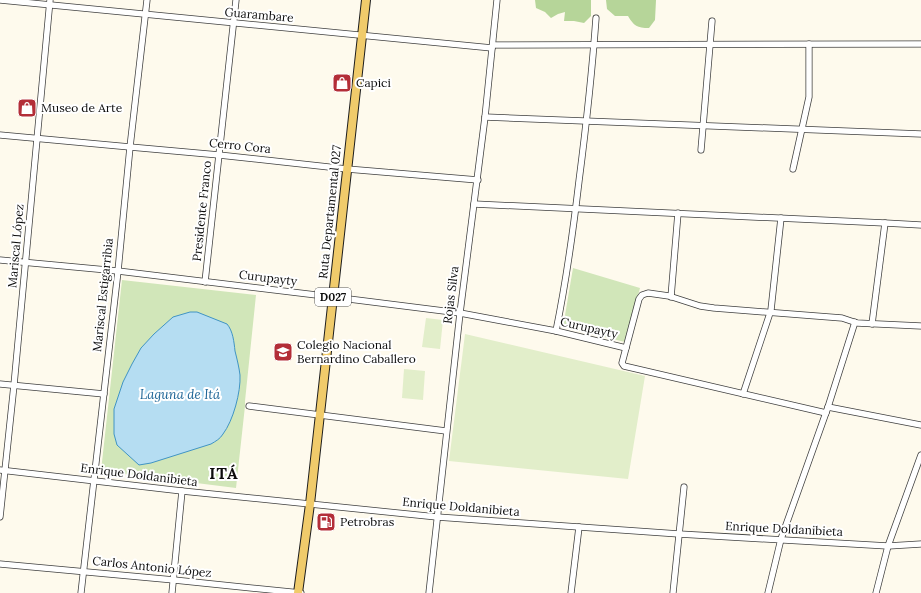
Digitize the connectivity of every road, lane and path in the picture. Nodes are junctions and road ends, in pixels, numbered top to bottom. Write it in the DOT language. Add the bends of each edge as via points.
graph roads {
  1 [pos="0,0"];
  2 [pos="147,0"];
  3 [pos="236,0"];
  4 [pos="366,0"];
  5 [pos="497,0"];
  6 [pos="50,3"];
  7 [pos="145,15"];
  8 [pos="596,18"];
  9 [pos="712,21"];
  10 [pos="234,24"];
  11 [pos="362,36"];
  12 [pos="809,44"];
  13 [pos="921,44"];
  14 [pos="594,45"];
  15 [pos="710,45"];
  16 [pos="492,47"];
  17 [pos="485,117"];
  18 [pos="587,120"];
  19 [pos="703,125"];
  20 [pos="801,129"];
  21 [pos="921,134"];
  22 [pos="0,135"];
  23 [pos="36,138"];
  24 [pos="130,147"];
  25 [pos="701,150"];
  26 [pos="219,155"];
  27 [pos="347,169"];
  28 [pos="793,169"];
  29 [pos="478,180"];
  30 [pos="474,204"];
  31 [pos="576,209"];
  32 [pos="678,213"];
  33 [pos="781,218"];
  34 [pos="885,223"];
  35 [pos="921,225"];
  36 [pos="0,260"];
  37 [pos="25,262"];
  38 [pos="118,271"];
  39 [pos="205,282"];
  40 [pos="333,297"];
  41 [pos="671,297"];
  42 [pos="770,312"];
  43 [pos="460,313"];
  44 [pos="855,322"];
  45 [pos="872,324"];
  46 [pos="921,326"];
  47 [pos="556,331"];
  48 [pos="626,348"];
  49 [pos="0,384"];
  50 [pos="14,386"];
  51 [pos="104,394"];
  52 [pos="744,394"];
  53 [pos="249,406"];
  54 [pos="827,410"];
  55 [pos="320,415"];
  56 [pos="921,425"];
  57 [pos="446,431"];
  58 [pos="921,455"];
  59 [pos="2,470"];
  60 [pos="94,480"];
  61 [pos="684,486"];
  62 [pos="182,491"];
  63 [pos="310,504"];
  64 [pos="0,517"];
  65 [pos="437,517"];
  66 [pos="579,527"];
  67 [pos="680,534"];
  68 [pos="781,539"];
  69 [pos="921,544"];
  70 [pos="888,546"];
  71 [pos="0,564"];
  72 [pos="83,571"];
  73 [pos="174,580"];
  74 [pos="81,593"];
  75 [pos="172,593"];
  76 [pos="299,593"];
  77 [pos="429,593"];
  78 [pos="571,593"];
  79 [pos="673,593"];
  80 [pos="768,593"];
  81 [pos="876,593"];
  1 -- 6 [label="street, Guarambare"];
  2 -- 7 [label="street, Mariscal Estigarribia"];
  3 -- 10 [label="street, Presidente Franco"];
  4 -- 11 [label="main road, Ruta Departamental 027 / D027"];
  5 -- 16 [label="street, Rojas Silva"];
  6 -- 7 [label="street, Guarambare"];
  6 -- 23 [label="street, Mariscal López"];
  7 -- 10 [label="street, Guarambare"];
  7 -- 24 [label="street, Mariscal Estigarribia"];
  8 -- 14 [label="street"];
  9 -- 15 [label="street"];
  10 -- 11 [label="street, Guarambare"];
  10 -- 26 [label="street, Presidente Franco"];
  11 -- 16 [label="street, Guarambare"];
  11 -- 27 [label="main road, Ruta Departamental 027 / D027"];
  12 -- 13 [label="street, Guarambare"];
  12 -- 15 [label="street, Guarambare"];
  12 -- 20 [label="street" via="809,97"];
  14 -- 15 [label="street, Guarambare"];
  14 -- 16 [label="street, Guarambare"];
  14 -- 18 [label="street"];
  15 -- 19 [label="street"];
  16 -- 17 [label="street, Rojas Silva"];
  17 -- 18 [label="street"];
  17 -- 29 [label="street, Rojas Silva"];
  18 -- 19 [label="street"];
  18 -- 31 [label="street"];
  19 -- 20 [label="street"];
  19 -- 25 [label="street"];
  20 -- 21 [label="street"];
  20 -- 28 [label="street"];
  22 -- 23 [label="street, Cerro Cora"];
  23 -- 24 [label="street, Cerro Cora"];
  23 -- 37 [label="street, Mariscal López"];
  24 -- 26 [label="street, Cerro Cora"];
  24 -- 38 [label="street, Mariscal Estigarribia"];
  26 -- 27 [label="street, Cerro Cora"];
  26 -- 39 [label="street, Presidente Franco"];
  27 -- 29 [label="street, Cerro Cora"];
  27 -- 40 [label="main road, Ruta Departamental 027 / D027"];
  29 -- 30 [label="street, Rojas Silva"];
  30 -- 31 [label="street"];
  30 -- 43 [label="street, Rojas Silva"];
  31 -- 32 [label="street"];
  31 -- 47 [label="street"];
  32 -- 33 [label="street"];
  32 -- 41 [label="street"];
  33 -- 34 [label="street"];
  33 -- 42 [label="street"];
  34 -- 35 [label="street"];
  34 -- 45 [label="street"];
  36 -- 37 [label="street, Curupayty"];
  37 -- 38 [label="street, Curupayty"];
  37 -- 50 [label="street, Mariscal López"];
  38 -- 39 [label="street, Curupayty"];
  38 -- 51 [label="street, Mariscal Estigarribia"];
  39 -- 40 [label="street, Curupayty"];
  40 -- 43 [label="street, Curupayty"];
  40 -- 55 [label="main road, Ruta Departamental 027 / D027"];
  41 -- 42 [label="street" via="700,306"];
  41 -- 48 [label="street" via="648,293 642,295"];
  42 -- 44 [label="street" via="842,318"];
  42 -- 52 [label="street"];
  43 -- 47 [label="street, Curupayty"];
  43 -- 57 [label="street, Rojas Silva"];
  44 -- 45 [label="street"];
  44 -- 54 [label="street"];
  45 -- 46 [label="street"];
  47 -- 48 [label="street, Curupayty"];
  48 -- 52 [label="street" via="622,363 624,366"];
  49 -- 50 [label="street"];
  50 -- 51 [label="street"];
  50 -- 59 [label="street, Mariscal López"];
  51 -- 60 [label="street, Mariscal Estigarribia"];
  52 -- 54 [label="street"];
  53 -- 55 [label="street"];
  54 -- 56 [label="street"];
  54 -- 68 [label="street"];
  55 -- 57 [label="street"];
  55 -- 63 [label="main road, Ruta Departamental 027 / D027"];
  57 -- 65 [label="street, Rojas Silva"];
  58 -- 70 [label="street"];
  59 -- 60 [label="street, Enrique Doldanibieta"];
  59 -- 64 [label="street, Mariscal López"];
  60 -- 62 [label="street, Enrique Doldanibieta"];
  60 -- 72 [label="street, Mariscal Estigarribia"];
  61 -- 67 [label="street"];
  62 -- 63 [label="street, Enrique Doldanibieta"];
  62 -- 73 [label="street"];
  63 -- 65 [label="street, Enrique Doldanibieta"];
  63 -- 76 [label="main road, Ruta Departamental 027 / D027"];
  65 -- 66 [label="street, Enrique Doldanibieta"];
  65 -- 77 [label="street, Rojas Silva"];
  66 -- 67 [label="street, Enrique Doldanibieta"];
  66 -- 78 [label="street"];
  67 -- 68 [label="street, Enrique Doldanibieta"];
  67 -- 79 [label="street"];
  68 -- 70 [label="street, Enrique Doldanibieta"];
  68 -- 80 [label="street"];
  69 -- 70 [label="street, Enrique Doldanibieta"];
  70 -- 81 [label="street"];
  71 -- 72 [label="street, Carlos Antonio López"];
  72 -- 73 [label="street, Carlos Antonio López"];
  72 -- 74 [label="street, Mariscal Estigarribia"];
  73 -- 75 [label="street"];
  73 -- 76 [label="street, Carlos Antonio López"];
}
